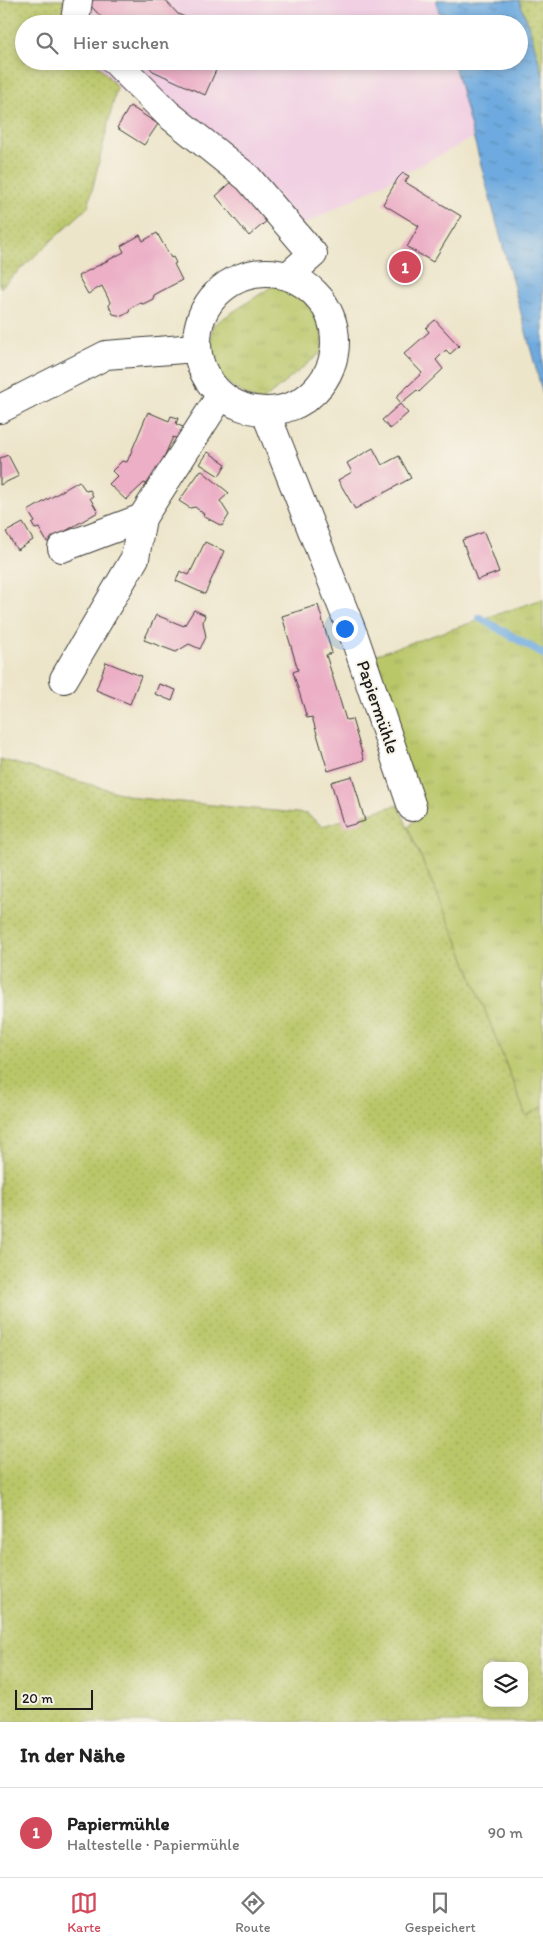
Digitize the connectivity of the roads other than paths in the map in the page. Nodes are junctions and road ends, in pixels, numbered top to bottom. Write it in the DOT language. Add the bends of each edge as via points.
graph roads {
  1 [pos="78,0"];
  2 [pos="76,15"];
  3 [pos="124,70"];
  4 [pos="288,276"];
  5 [pos="196,348"];
  6 [pos="221,395"];
  7 [pos="0,409"];
  8 [pos="264,411"];
  9 [pos="142,518"];
  10 [pos="62,548"];
  11 [pos="64,680"];
  12 [pos="412,808"];
  1 -- 2 [label="street"];
  3 -- 4 [label="street" via="168,114 248,178 313,254"];
  4 -- 5 [label="street" via="266,272 250,274 223,287 207,304 198,325"];
  4 -- 8 [label="street" via="308,286 324,303 333,323 335,344 331,366 305,399 286,408"];
  5 -- 6 [label="street" via="208,382"];
  5 -- 7 [label="street" via="106,355"];
  6 -- 8 [label="street" via="241,407"];
  6 -- 9 [label="street"];
  8 -- 12 [label="street, Papiermühle" via="355,639"];
  9 -- 10 [label="street"];
  9 -- 11 [label="street" via="135,558"];
}
